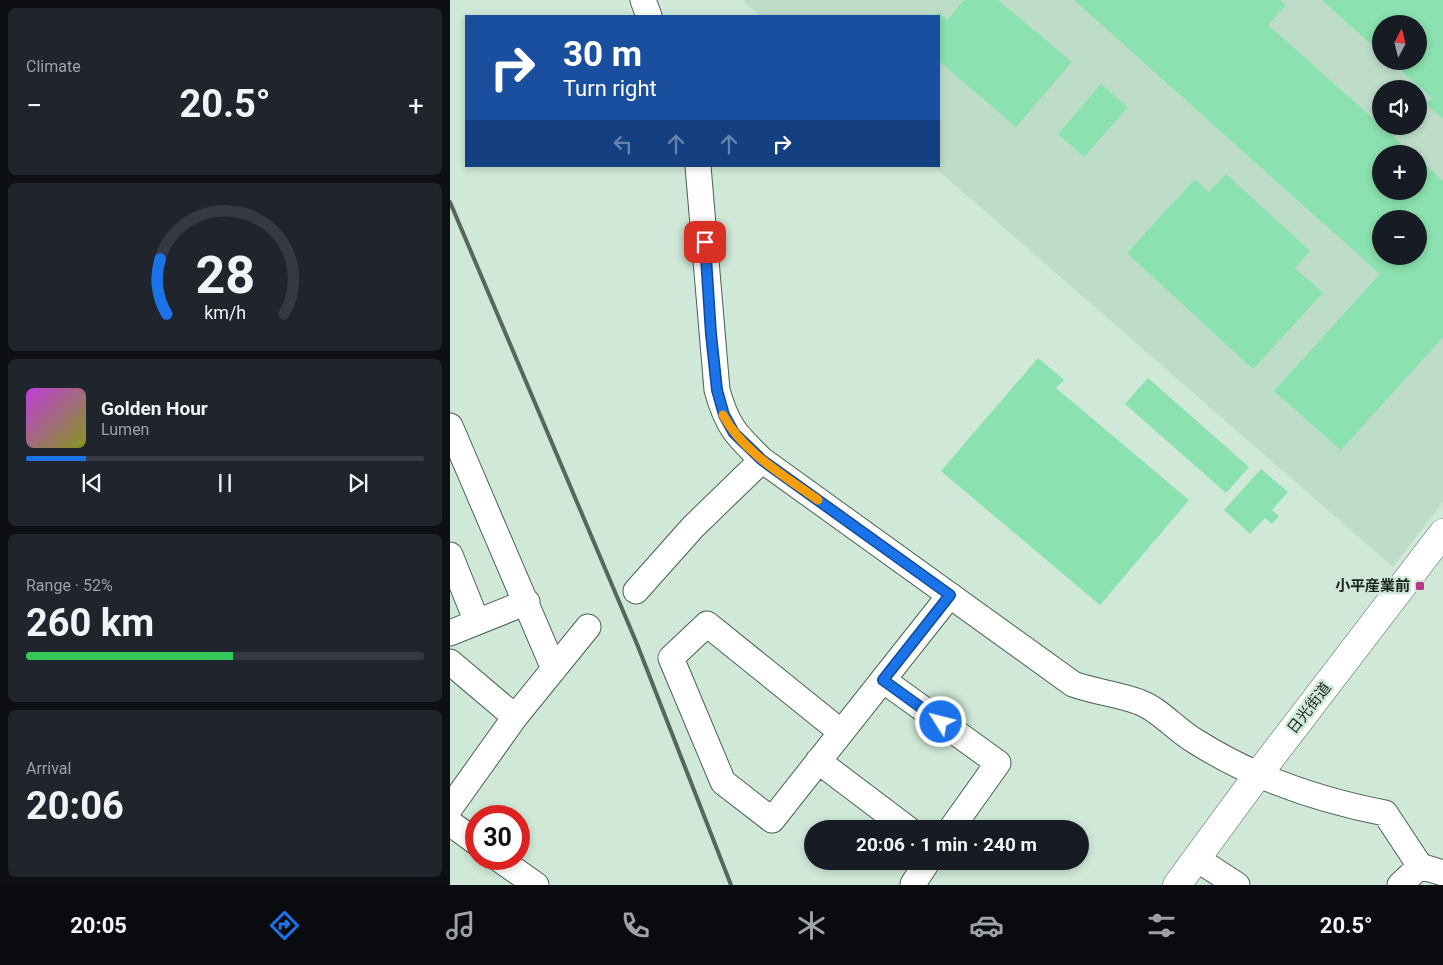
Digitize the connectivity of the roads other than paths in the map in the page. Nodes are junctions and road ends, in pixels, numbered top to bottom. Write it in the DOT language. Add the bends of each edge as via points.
graph roads {
  1 [pos="643,0"];
  2 [pos="649,15"];
  3 [pos="698,167"];
  4 [pos="450,426"];
  5 [pos="762,460"];
  6 [pos="1443,533"];
  7 [pos="450,555"];
  8 [pos="636,591"];
  9 [pos="950,595"];
  10 [pos="527,602"];
  11 [pos="477,622"];
  12 [pos="588,627"];
  13 [pos="450,633"];
  14 [pos="450,662"];
  15 [pos="554,669"];
  16 [pos="883,680"];
  17 [pos="515,717"];
  18 [pos="841,732"];
  19 [pos="818,761"];
  20 [pos="1257,776"];
  21 [pos="450,808"];
  22 [pos="896,820"];
  23 [pos="958,820"];
  24 [pos="450,823"];
  25 [pos="465,834"];
  26 [pos="1197,860"];
  27 [pos="1431,869"];
  28 [pos="515,870"];
  29 [pos="922,870"];
  30 [pos="913,884"];
  31 [pos="536,885"];
  32 [pos="1177,885"];
  33 [pos="1237,885"];
  34 [pos="1400,885"];
  1 -- 2 [label="street"];
  3 -- 5 [label="street" via="717,390 724,415 734,433"];
  4 -- 10 [label="street"];
  5 -- 8 [label="street" via="693,527"];
  5 -- 9 [label="street"];
  6 -- 20 [label="main road, 日光街道"];
  7 -- 11 [label="street"];
  9 -- 16 [label="street"];
  9 -- 20 [label="street" via="1073,684 1140,702 1194,741"];
  10 -- 11 [label="street"];
  10 -- 15 [label="street"];
  11 -- 13 [label="street"];
  12 -- 15 [label="street"];
  14 -- 17 [label="street"];
  15 -- 17 [label="street"];
  16 -- 18 [label="street"];
  16 -- 23 [label="street" via="998,764"];
  17 -- 21 [label="street"];
  18 -- 19 [label="street"];
  18 -- 19 [label="street" via="707,624 671,658 722,782 772,820"];
  19 -- 22 [label="street"];
  20 -- 26 [label="main road, 日光街道"];
  20 -- 27 [label="street" via="1354,807 1385,813"];
  24 -- 25 [label="street"];
  26 -- 32 [label="main road, 日光街道"];
  26 -- 33 [label="street"];
  27 -- 34 [label="street"];
  28 -- 31 [label="street"];
  29 -- 30 [label="street"];
}
